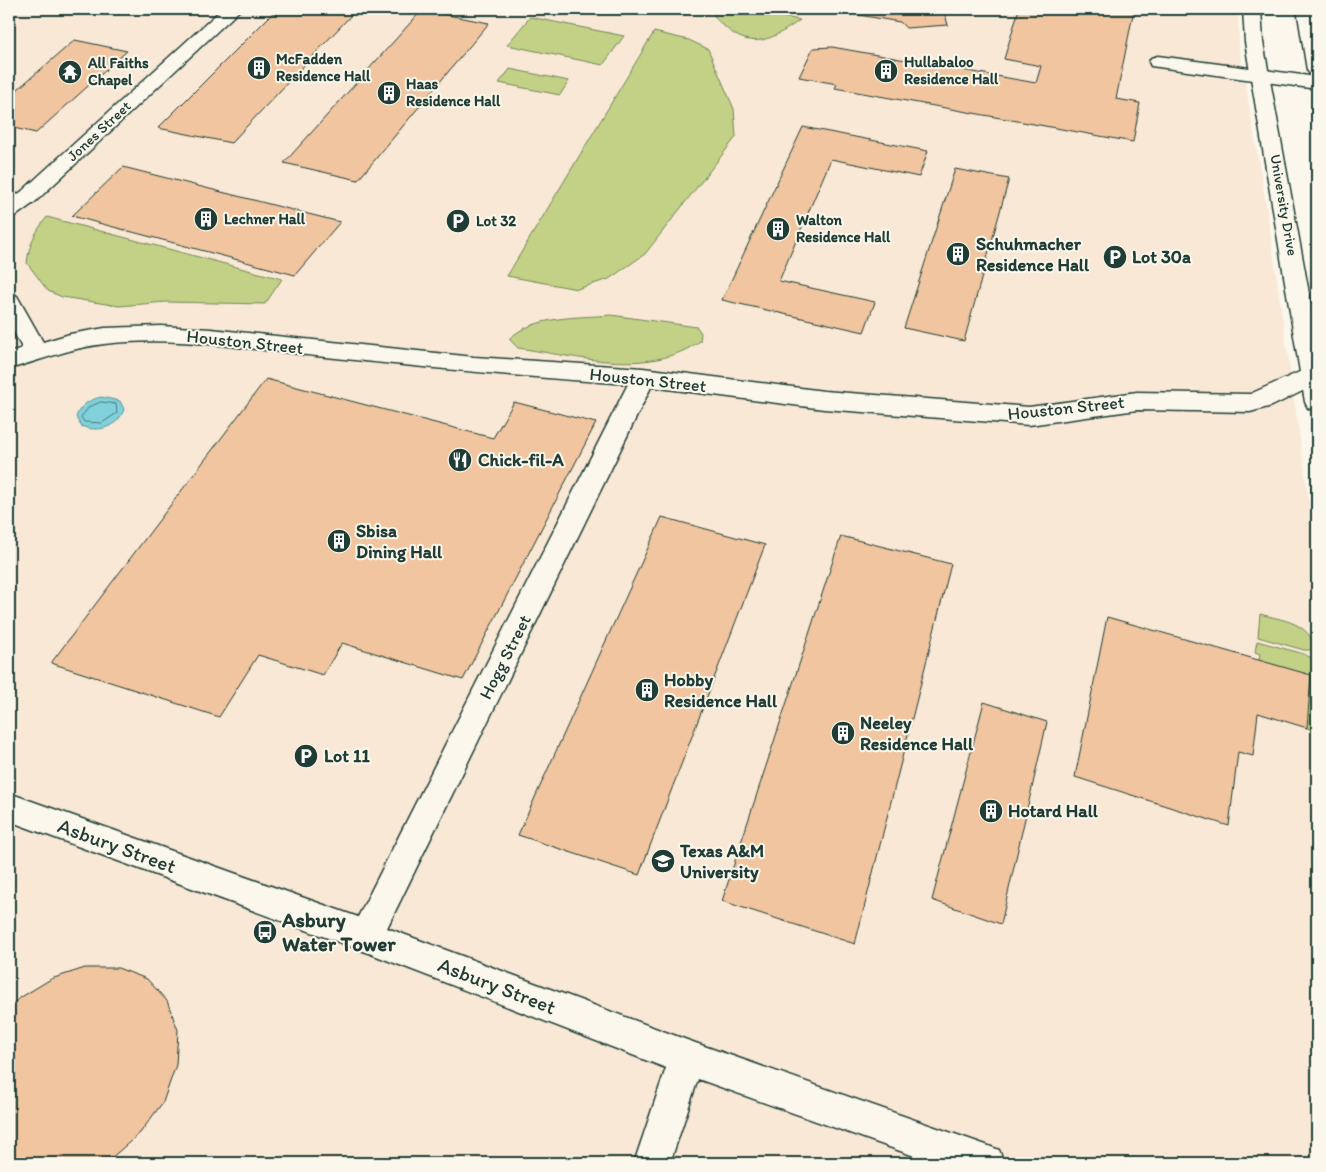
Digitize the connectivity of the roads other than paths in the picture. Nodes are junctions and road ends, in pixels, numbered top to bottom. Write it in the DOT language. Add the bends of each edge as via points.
graph roads {
  1 [pos="232,9"];
  2 [pos="1252,9"];
  3 [pos="1306,9"];
  4 [pos="1158,62"];
  5 [pos="1317,70"];
  6 [pos="1261,74"];
  7 [pos="1317,83"];
  8 [pos="9,210"];
  9 [pos="9,301"];
  10 [pos="36,352"];
  11 [pos="9,361"];
  12 [pos="1313,376"];
  13 [pos="642,377"];
  14 [pos="1317,402"];
  15 [pos="9,807"];
  16 [pos="366,936"];
  17 [pos="687,1058"];
  18 [pos="970,1161"];
  19 [pos="652,1163"];
  1 -- 8 [label="street, Jones Street" via="28,197"];
  2 -- 6 [label="street, University Drive" via="1254,42"];
  3 -- 5 [label="street"];
  4 -- 6 [label="street"];
  6 -- 7 [label="street"];
  6 -- 12 [label="street, University Drive"];
  9 -- 10 [label="street"];
  10 -- 11 [label="street, Houston Street"];
  10 -- 13 [label="street, Houston Street" via="105,336 160,334 474,365"];
  12 -- 13 [label="street, Houston Street" via="1263,400 1250,402 1137,401 1029,416 952,413"];
  12 -- 14 [label="street, University Drive"];
  13 -- 16 [label="street, Hogg Street"];
  15 -- 16 [label="street, Asbury Street"];
  16 -- 17 [label="street, Asbury Street"];
  17 -- 18 [label="street, Asbury Street"];
  17 -- 19 [label="street"];
}
